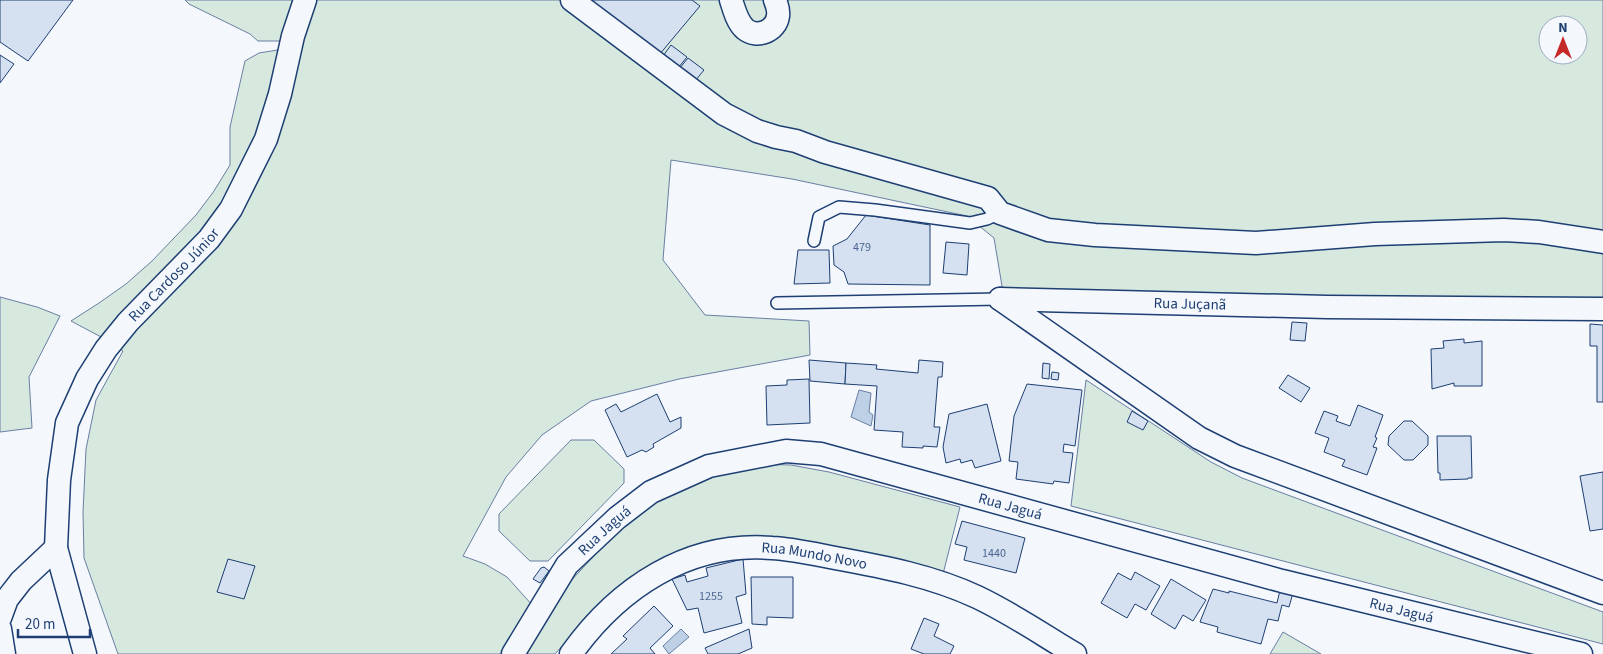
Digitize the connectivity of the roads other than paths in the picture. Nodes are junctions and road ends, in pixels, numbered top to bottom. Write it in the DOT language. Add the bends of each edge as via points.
graph roads {
  1 [pos="305,0"];
  2 [pos="572,0"];
  3 [pos="731,0"];
  4 [pos="775,0"];
  5 [pos="1000,212"];
  6 [pos="814,241"];
  7 [pos="1603,242"];
  8 [pos="1000,299"];
  9 [pos="777,303"];
  10 [pos="1603,309"];
  11 [pos="56,548"];
  12 [pos="1603,593"];
  13 [pos="0,618"];
  14 [pos="0,629"];
  15 [pos="4,654"];
  16 [pos="85,654"];
  17 [pos="513,654"];
  18 [pos="571,654"];
  19 [pos="1075,654"];
  20 [pos="1581,654"];
  1 -- 11 [label="street, Rua Cardoso Júnior" via="266,139 231,208 209,239 106,349 79,396 67,423 59,480"];
  2 -- 5 [label="street" via="740,123 824,152 988,198"];
  3 -- 4 [label="street" via="743,28 757,34 776,24 778,11"];
  5 -- 6 [label="lane" via="970,223 839,207 818,217"];
  5 -- 7 [label="street" via="1048,230 1095,235 1256,243 1375,234 1504,230"];
  8 -- 9 [label="lane, Rua Juçanã"];
  8 -- 10 [label="street, Rua Juçanã" via="1327,307"];
  8 -- 12 [label="street" via="1199,438 1235,456"];
  11 -- 13 [label="street" via="21,581 7,599"];
  11 -- 16 [label="street"];
  14 -- 15 [label="street"];
  17 -- 20 [label="street, Rua Jaguá" via="567,565 617,518 651,492 709,466 786,451 821,454 1282,581"];
  18 -- 19 [label="street, Rua Mundo Novo" via="603,615 663,570 707,553 750,547 791,550 921,576 976,597"];
}
